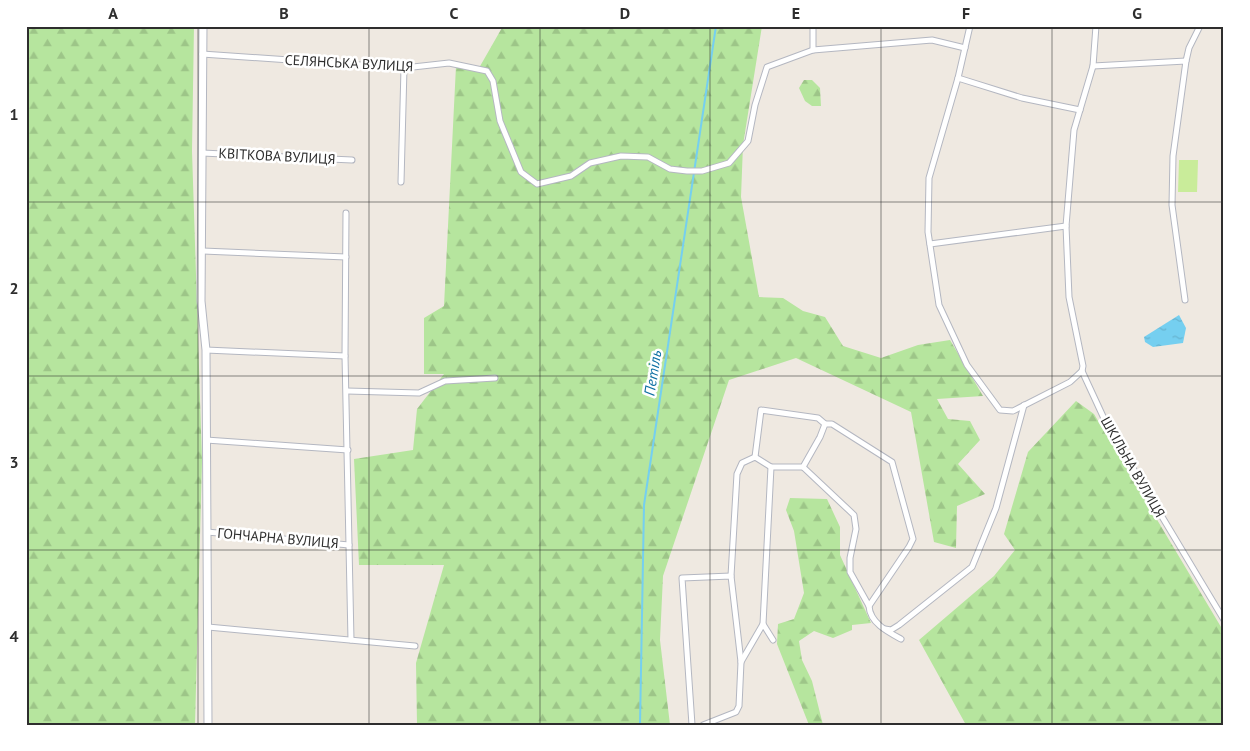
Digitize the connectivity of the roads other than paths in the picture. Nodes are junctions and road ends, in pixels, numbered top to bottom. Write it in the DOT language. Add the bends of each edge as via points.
graph roads {
  1 [pos="202,26"];
  2 [pos="813,26"];
  3 [pos="970,26"];
  4 [pos="1096,26"];
  5 [pos="1200,26"];
  6 [pos="965,48"];
  7 [pos="813,50"];
  8 [pos="202,54"];
  9 [pos="1186,61"];
  10 [pos="1093,66"];
  11 [pos="404,68"];
  12 [pos="958,78"];
  13 [pos="1080,110"];
  14 [pos="202,153"];
  15 [pos="352,160"];
  16 [pos="401,182"];
  17 [pos="346,213"];
  18 [pos="1066,226"];
  19 [pos="930,244"];
  20 [pos="203,251"];
  21 [pos="346,258"];
  22 [pos="1185,300"];
  23 [pos="206,350"];
  24 [pos="345,356"];
  25 [pos="1082,371"];
  26 [pos="495,378"];
  27 [pos="347,391"];
  28 [pos="1025,405"];
  29 [pos="825,424"];
  30 [pos="206,440"];
  31 [pos="348,450"];
  32 [pos="755,457"];
  33 [pos="771,467"];
  34 [pos="803,467"];
  35 [pos="207,532"];
  36 [pos="349,545"];
  37 [pos="732,576"];
  38 [pos="869,606"];
  39 [pos="1224,620"];
  40 [pos="763,624"];
  41 [pos="208,627"];
  42 [pos="884,629"];
  43 [pos="901,639"];
  44 [pos="352,640"];
  45 [pos="773,640"];
  46 [pos="415,646"];
  47 [pos="742,662"];
  48 [pos="716,723"];
  49 [pos="208,725"];
  50 [pos="692,725"];
  51 [pos="703,725"];
  1 -- 8 [label="street"];
  2 -- 7 [label="street"];
  3 -- 6 [label="street"];
  4 -- 10 [label="street, ШКІЛЬНА ВУЛИЦЯ"];
  5 -- 9 [label="street"];
  6 -- 7 [label="street" via="932,40"];
  6 -- 12 [label="street"];
  7 -- 11 [label="street, СЕЛЯНСЬКА ВУЛИЦЯ" via="767,67 748,141 729,163 702,171 687,171 670,169 648,157 621,156 590,163 571,176 537,184 521,172 500,122 493,81 487,71 449,63"];
  8 -- 11 [label="street, СЕЛЯНСЬКА ВУЛИЦЯ"];
  8 -- 14 [label="street"];
  9 -- 10 [label="street"];
  9 -- 22 [label="street" via="1173,156 1172,205"];
  10 -- 13 [label="street, ШКІЛЬНА ВУЛИЦЯ"];
  11 -- 16 [label="street"];
  12 -- 13 [label="street" via="1022,98"];
  12 -- 19 [label="street" via="929,178"];
  13 -- 18 [label="street, ШКІЛЬНА ВУЛИЦЯ" via="1074,130"];
  14 -- 15 [label="street, КВІТКОВА ВУЛИЦЯ"];
  14 -- 20 [label="street"];
  17 -- 21 [label="street"];
  18 -- 19 [label="street"];
  18 -- 25 [label="street, ШКІЛЬНА ВУЛИЦЯ" via="1069,298"];
  19 -- 28 [label="street" via="939,305 966,365 1000,410 1013,411"];
  20 -- 21 [label="street"];
  20 -- 23 [label="street" via="202,301"];
  21 -- 24 [label="street"];
  23 -- 24 [label="street"];
  23 -- 30 [label="street"];
  24 -- 27 [label="street"];
  25 -- 28 [label="street" via="1070,382"];
  25 -- 39 [label="street, ШКІЛЬНА ВУЛИЦЯ" via="1107,424"];
  26 -- 27 [label="street" via="445,380 419,392"];
  27 -- 31 [label="street"];
  28 -- 42 [label="street" via="996,508 972,567 899,625 891,630"];
  29 -- 32 [label="street" via="818,418 761,410"];
  29 -- 34 [label="street"];
  29 -- 38 [label="street" via="832,424 892,462 912,532 910,547"];
  30 -- 31 [label="street"];
  30 -- 35 [label="street"];
  31 -- 36 [label="street"];
  32 -- 33 [label="street"];
  32 -- 37 [label="street" via="742,463 737,474"];
  33 -- 34 [label="street"];
  33 -- 40 [label="street"];
  34 -- 38 [label="street" via="854,515 856,529 850,572"];
  35 -- 36 [label="street, ГОНЧАРНА ВУЛИЦЯ"];
  35 -- 41 [label="street"];
  36 -- 44 [label="street"];
  37 -- 47 [label="street"];
  37 -- 50 [label="street" via="682,578"];
  38 -- 42 [label="street" via="869,612"];
  40 -- 45 [label="street"];
  40 -- 47 [label="street"];
  41 -- 44 [label="street"];
  41 -- 49 [label="street"];
  42 -- 43 [label="street"];
  44 -- 46 [label="street"];
  47 -- 48 [label="street" via="739,706 736,712"];
  48 -- 51 [label="street"];
}
